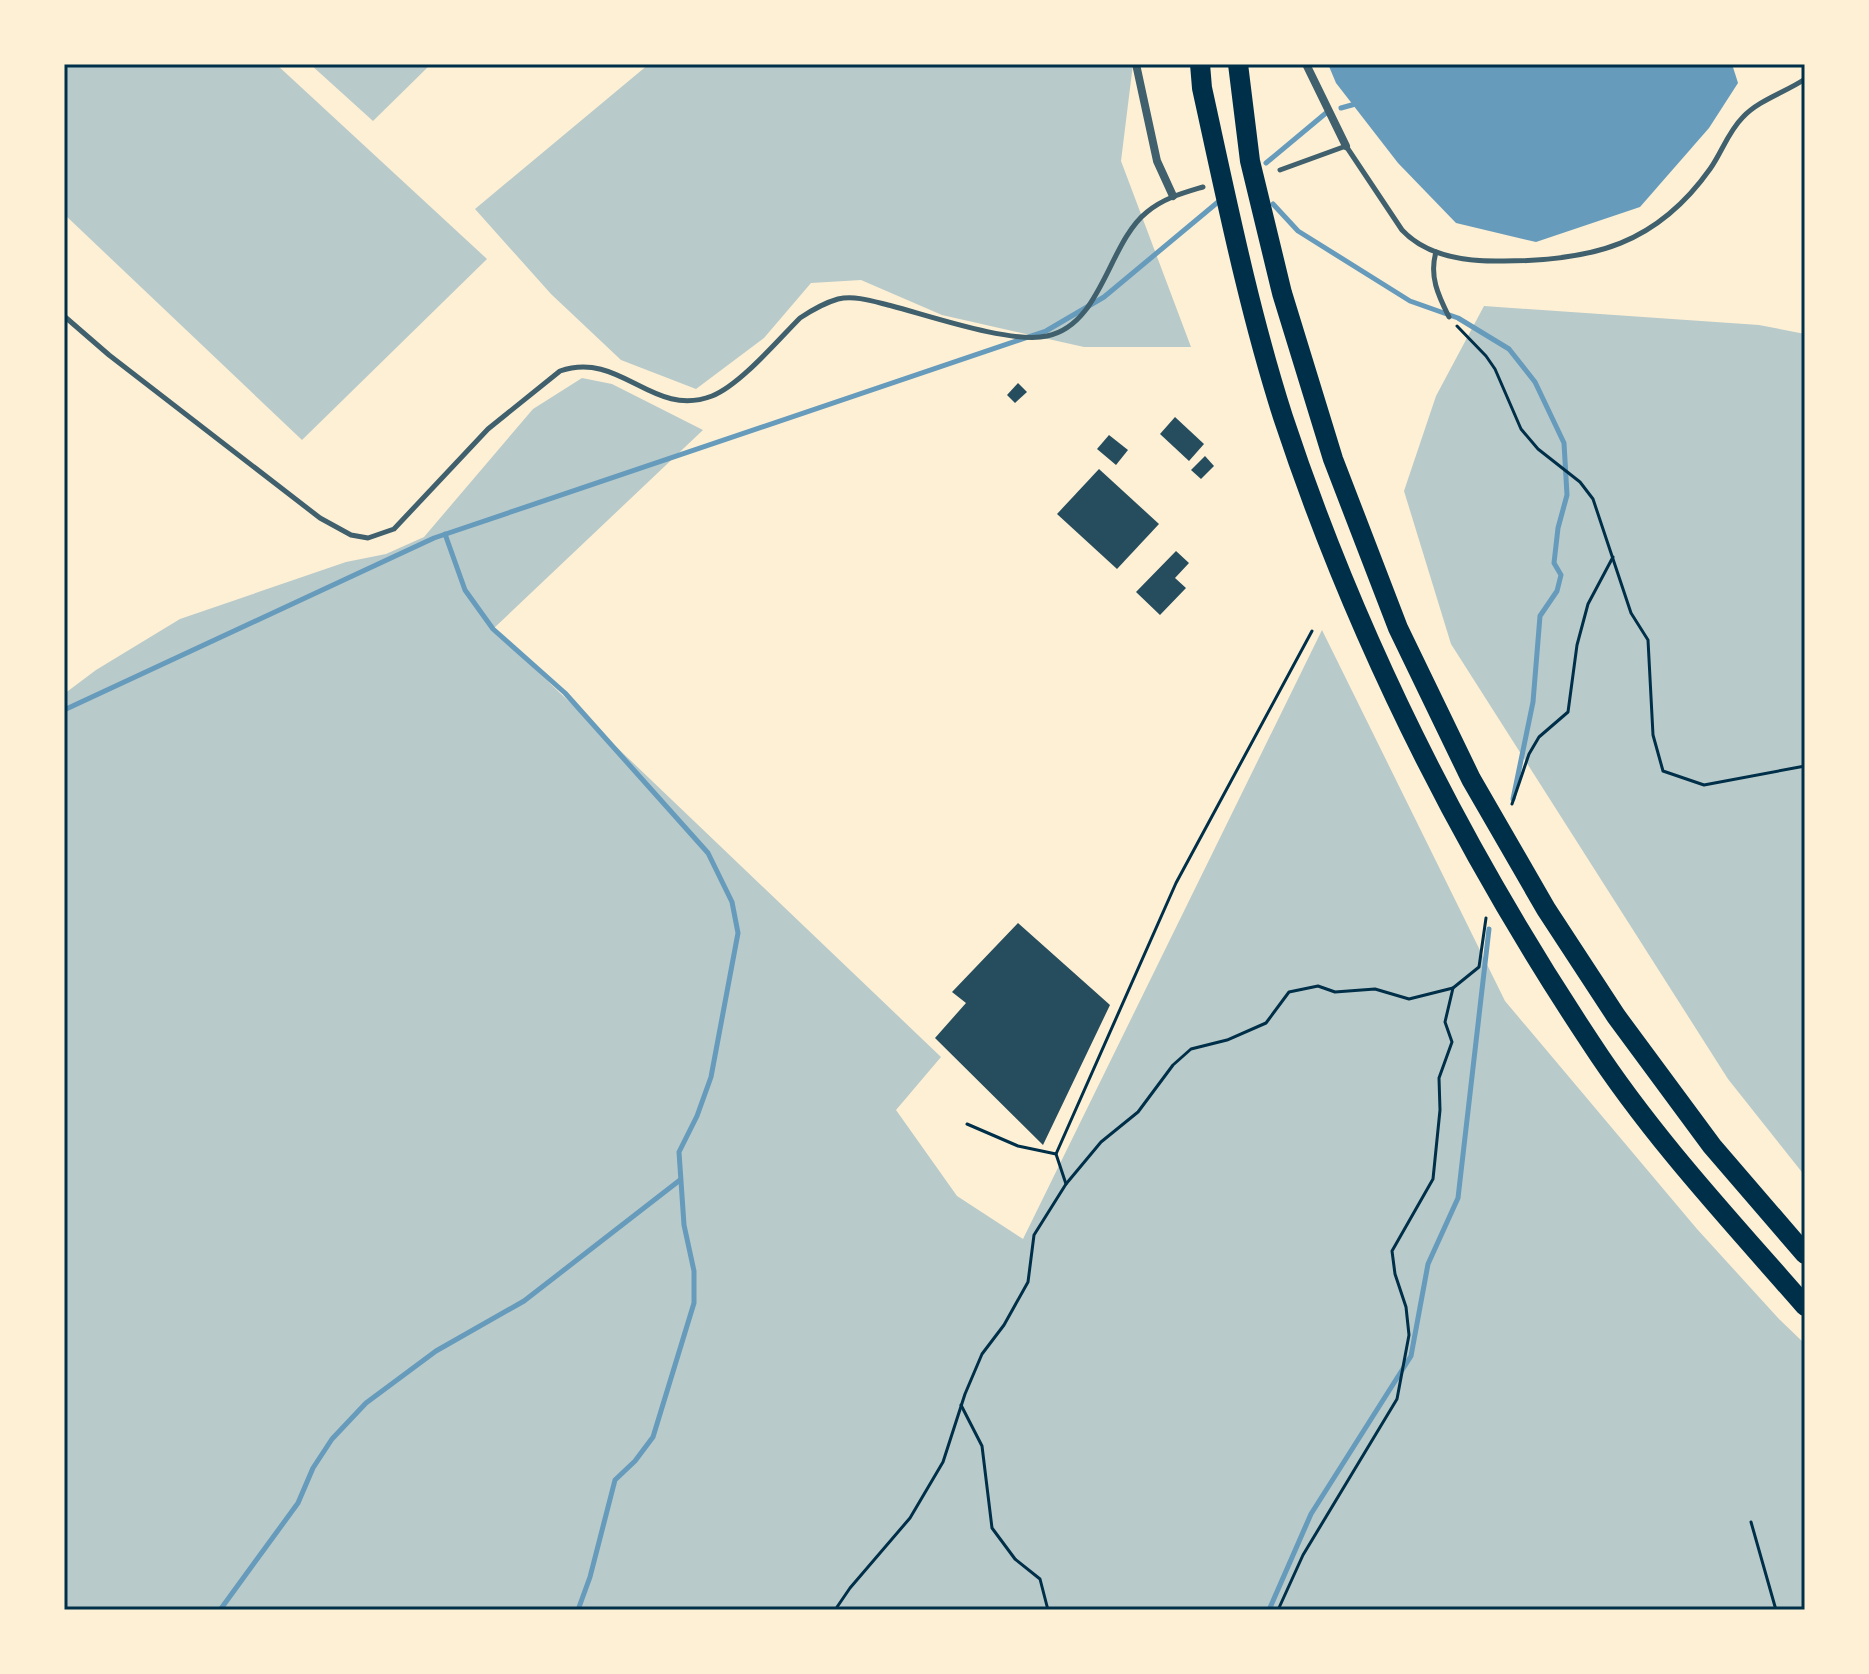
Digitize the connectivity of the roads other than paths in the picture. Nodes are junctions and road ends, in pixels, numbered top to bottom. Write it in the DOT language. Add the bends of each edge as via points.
graph roads {
  1 [pos="1136,64"];
  2 [pos="1200,64"];
  3 [pos="1238,64"];
  4 [pos="1306,64"];
  5 [pos="1805,79"];
  6 [pos="1346,146"];
  7 [pos="1280,170"];
  8 [pos="1203,187"];
  9 [pos="1173,196"];
  10 [pos="1436,252"];
  11 [pos="64,316"];
  12 [pos="1449,317"];
  13 [pos="1805,1254"];
  14 [pos="1805,1306"];
  1 -- 9 [label="street" via="1157,161"];
  2 -- 14 [label="highway" via="1236,240 1283,415 1333,556 1395,694 1489,880 1592,1045 1683,1168"];
  3 -- 13 [label="highway" via="1250,161 1282,293 1333,459 1398,628 1471,779 1607,1003 1712,1146"];
  4 -- 6 [label="street"];
  5 -- 10 [label="lane" via="1744,116 1683,202 1659,224 1628,241 1593,254 1539,261 1486,262"];
  6 -- 7 [label="lane"];
  6 -- 10 [label="lane" via="1402,230"];
  8 -- 9 [label="lane"];
  9 -- 11 [label="lane" via="1134,226 1082,315 1061,331 1020,337 865,300 840,299 800,318 722,391 692,401 659,395 592,365 575,366 546,380 488,429 394,529 368,538 320,518"];
  10 -- 12 [label="lane" via="1434,280"];
}
